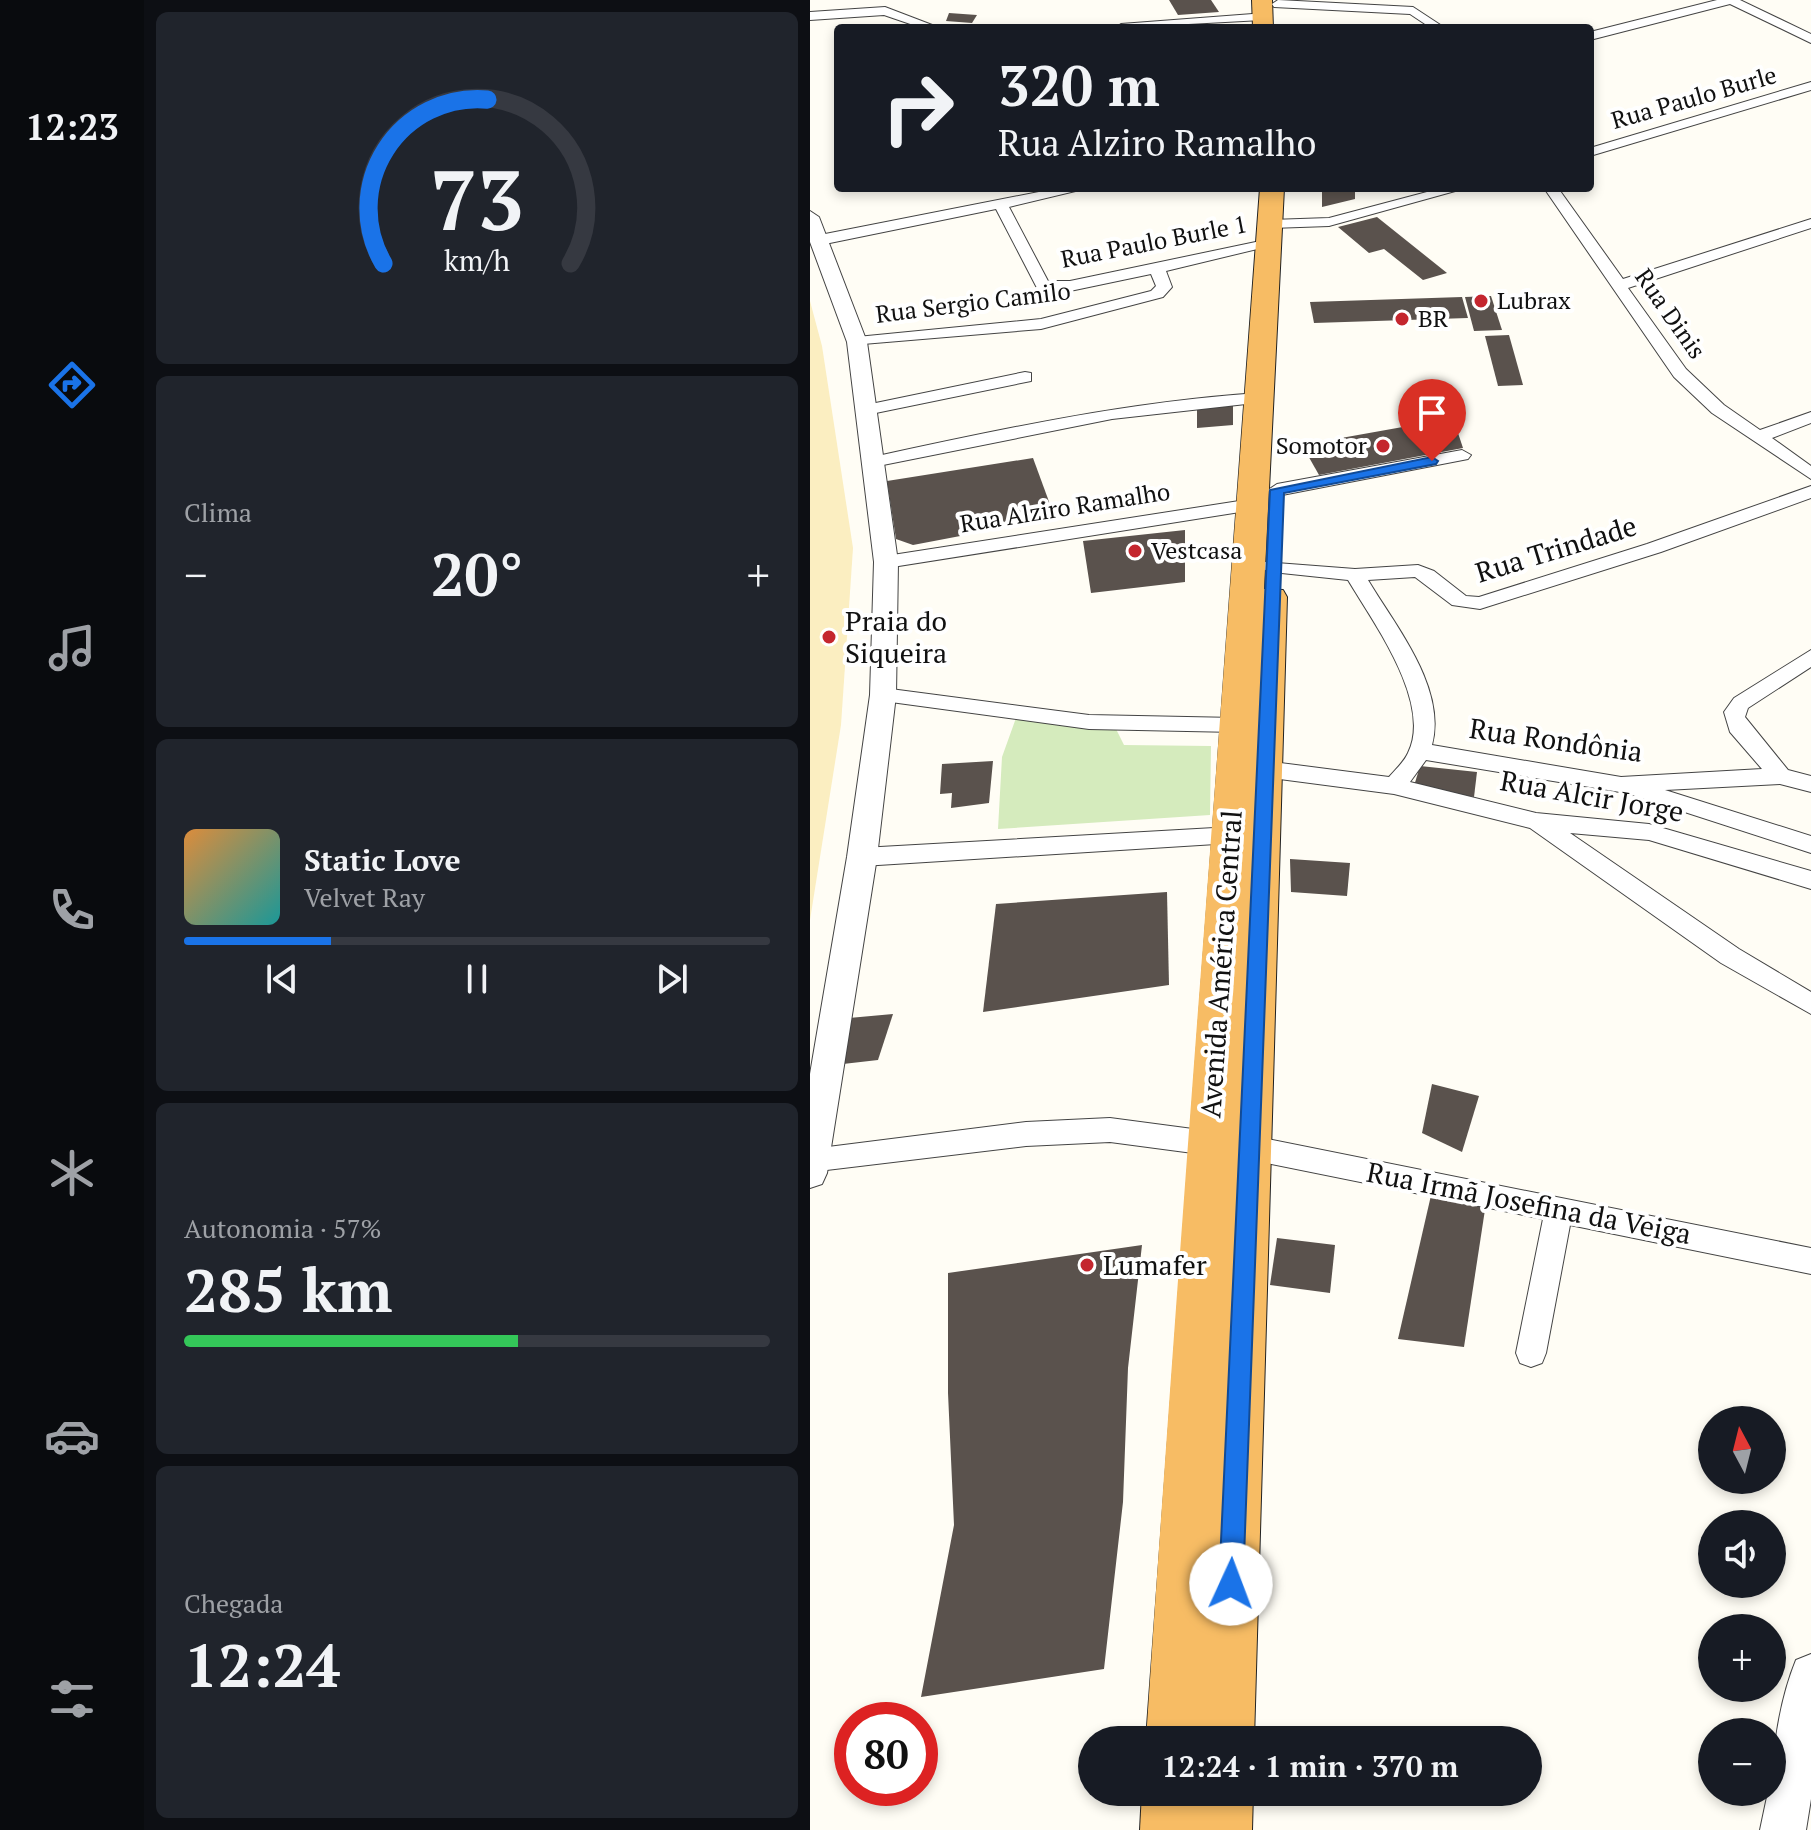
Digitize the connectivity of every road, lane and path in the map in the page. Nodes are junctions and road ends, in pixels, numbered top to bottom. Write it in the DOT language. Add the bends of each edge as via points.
graph roads {
  1 [pos="1731,0"];
  2 [pos="871,5"];
  3 [pos="1268,10"];
  4 [pos="810,16"];
  5 [pos="923,24"];
  6 [pos="1154,24"];
  7 [pos="1433,24"];
  8 [pos="1594,35"];
  9 [pos="1811,39"];
  10 [pos="1811,86"];
  11 [pos="1594,151"];
  12 [pos="1058,192"];
  13 [pos="1444,192"];
  14 [pos="1554,192"];
  15 [pos="1000,204"];
  16 [pos="1281,214"];
  17 [pos="1811,223"];
  18 [pos="815,229"];
  19 [pos="1157,268"];
  20 [pos="1621,285"];
  21 [pos="857,342"];
  22 [pos="1025,377"];
  23 [pos="1258,398"];
  24 [pos="866,410"];
  25 [pos="1811,417"];
  26 [pos="1759,437"];
  27 [pos="1462,455"];
  28 [pos="873,462"];
  29 [pos="1811,474"];
  30 [pos="1811,492"];
  31 [pos="1265,498"];
  32 [pos="886,562"];
  33 [pos="1272,566"];
  34 [pos="1355,575"];
  35 [pos="1811,657"];
  36 [pos="883,695"];
  37 [pos="1236,725"];
  38 [pos="1420,751"];
  39 [pos="1265,769"];
  40 [pos="1780,776"];
  41 [pos="1811,784"];
  42 [pos="1621,785"];
  43 [pos="1394,786"];
  44 [pos="1536,821"];
  45 [pos="1232,835"];
  46 [pos="1811,845"];
  47 [pos="862,857"];
  48 [pos="1811,880"];
  49 [pos="1811,1004"];
  50 [pos="1227,1145"];
  51 [pos="811,1167"];
  52 [pos="1559,1209"];
  53 [pos="1811,1261"];
  54 [pos="1531,1353"];
  55 [pos="1811,1675"];
  56 [pos="1176,1726"];
  57 [pos="1225,1726"];
  58 [pos="1171,1806"];
  59 [pos="1223,1806"];
  60 [pos="1170,1830"];
  61 [pos="1222,1830"];
  62 [pos="1783,1830"];
  1 -- 8 [label="street"];
  1 -- 9 [label="street"];
  2 -- 4 [label="street"];
  2 -- 5 [label="street"];
  3 -- 6 [label="street"];
  3 -- 7 [label="street" via="1413,11"];
  10 -- 11 [label="street, Rua Paulo Burle"];
  12 -- 15 [label="street"];
  13 -- 16 [label="street" via="1329,222"];
  14 -- 20 [label="street, Rua Dinis"];
  15 -- 18 [label="street"];
  15 -- 19 [label="street, Rua Paulo Burle 1" via="1043,285 1070,286"];
  16 -- 19 [label="street, Rua Paulo Burle 1"];
  16 -- 23 [label="highway, Avenida América Central"];
  16 -- 31 [label="highway, Avenida América Central"];
  17 -- 20 [label="street"];
  18 -- 21 [label="street"];
  19 -- 21 [label="street, Rua Sergio Camilo" via="1163,291 1082,315 1041,324"];
  20 -- 26 [label="street, Rua Dinis" via="1680,373 1718,409"];
  21 -- 24 [label="street"];
  22 -- 24 [label="street"];
  23 -- 28 [label="street" via="1108,413"];
  23 -- 31 [label="highway, Avenida América Central"];
  24 -- 28 [label="street"];
  25 -- 26 [label="street"];
  26 -- 29 [label="street, Rua Dinis"];
  27 -- 31 [label="street, Rua Alziro Ramalho"];
  28 -- 32 [label="street"];
  30 -- 34 [label="street, Rua Trindade" via="1480,603 1457,602 1418,571"];
  31 -- 32 [label="street, Rua Alziro Ramalho"];
  31 -- 33 [label="highway, Avenida América Central"];
  31 -- 37 [label="highway, Avenida América Central"];
  32 -- 36 [label="street"];
  33 -- 34 [label="street, Rua Trindade"];
  33 -- 39 [label="highway, Avenida América Central"];
  34 -- 38 [label="street" via="1422,694"];
  35 -- 40 [label="street" via="1734,710 1738,727"];
  36 -- 37 [label="street" via="1078,721"];
  36 -- 47 [label="street"];
  37 -- 45 [label="highway, Avenida América Central"];
  38 -- 42 [label="street, Rua Rondônia"];
  38 -- 43 [label="street"];
  39 -- 43 [label="street, Rua Alcir Jorge"];
  39 -- 50 [label="highway, Avenida América Central"];
  40 -- 41 [label="street, Rua Rondônia"];
  40 -- 42 [label="street, Rua Rondônia"];
  42 -- 46 [label="street"];
  43 -- 44 [label="street, Rua Alcir Jorge"];
  44 -- 48 [label="street, Rua Alcir Jorge" via="1649,832"];
  44 -- 49 [label="street" via="1730,956"];
  45 -- 47 [label="street"];
  45 -- 50 [label="highway, Avenida América Central"];
  47 -- 51 [label="street"];
  50 -- 51 [label="street, Rua Irmã Josefina da Veiga" via="1110,1130 1026,1134"];
  50 -- 52 [label="street, Rua Irmã Josefina da Veiga"];
  50 -- 56 [label="highway, Avenida América Central"];
  50 -- 57 [label="highway, Avenida América Central"];
  52 -- 53 [label="street, Rua Irmã Josefina da Veiga"];
  52 -- 54 [label="street"];
  55 -- 62 [label="street"];
  58 -- 60 [label="highway"];
  59 -- 61 [label="highway"];
}
